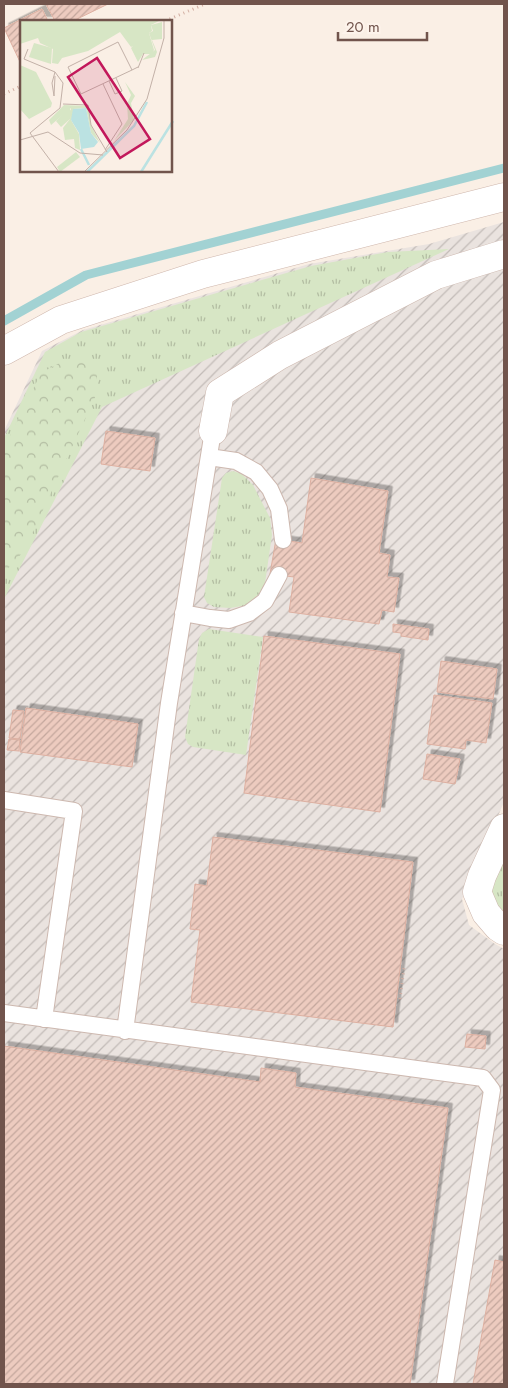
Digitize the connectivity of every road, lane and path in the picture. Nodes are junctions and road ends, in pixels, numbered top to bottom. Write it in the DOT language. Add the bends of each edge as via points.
graph roads {
  1 [pos="204,4"];
  2 [pos="167,20"];
  3 [pos="20,86"];
  4 [pos="4,94"];
  5 [pos="504,197"];
  6 [pos="504,254"];
  7 [pos="4,351"];
  8 [pos="213,430"];
  9 [pos="208,457"];
  10 [pos="283,540"];
  11 [pos="279,575"];
  12 [pos="183,613"];
  13 [pos="4,800"];
  14 [pos="504,828"];
  15 [pos="504,931"];
  16 [pos="400,968"];
  17 [pos="400,999"];
  18 [pos="4,1013"];
  19 [pos="44,1019"];
  20 [pos="125,1031"];
  21 [pos="445,1384"];
  1 -- 2 [label="path"];
  3 -- 4 [label="path"];
  5 -- 7 [label="street" via="203,274 61,320"];
  6 -- 8 [label="street" via="436,275 280,354 220,393"];
  8 -- 9 [label="lane"];
  9 -- 10 [label="lane" via="236,461 256,472 270,489 279,509"];
  9 -- 12 [label="lane"];
  11 -- 12 [label="lane" via="265,601 249,613 229,620"];
  12 -- 20 [label="lane"];
  13 -- 19 [label="lane" via="74,810"];
  14 -- 15 [label="street" via="477,892 486,913"];
  16 -- 17 [label="path" via="404,968"];
  18 -- 19 [label="lane"];
  19 -- 20 [label="lane"];
  20 -- 21 [label="lane" via="483,1078 492,1090"];
}
